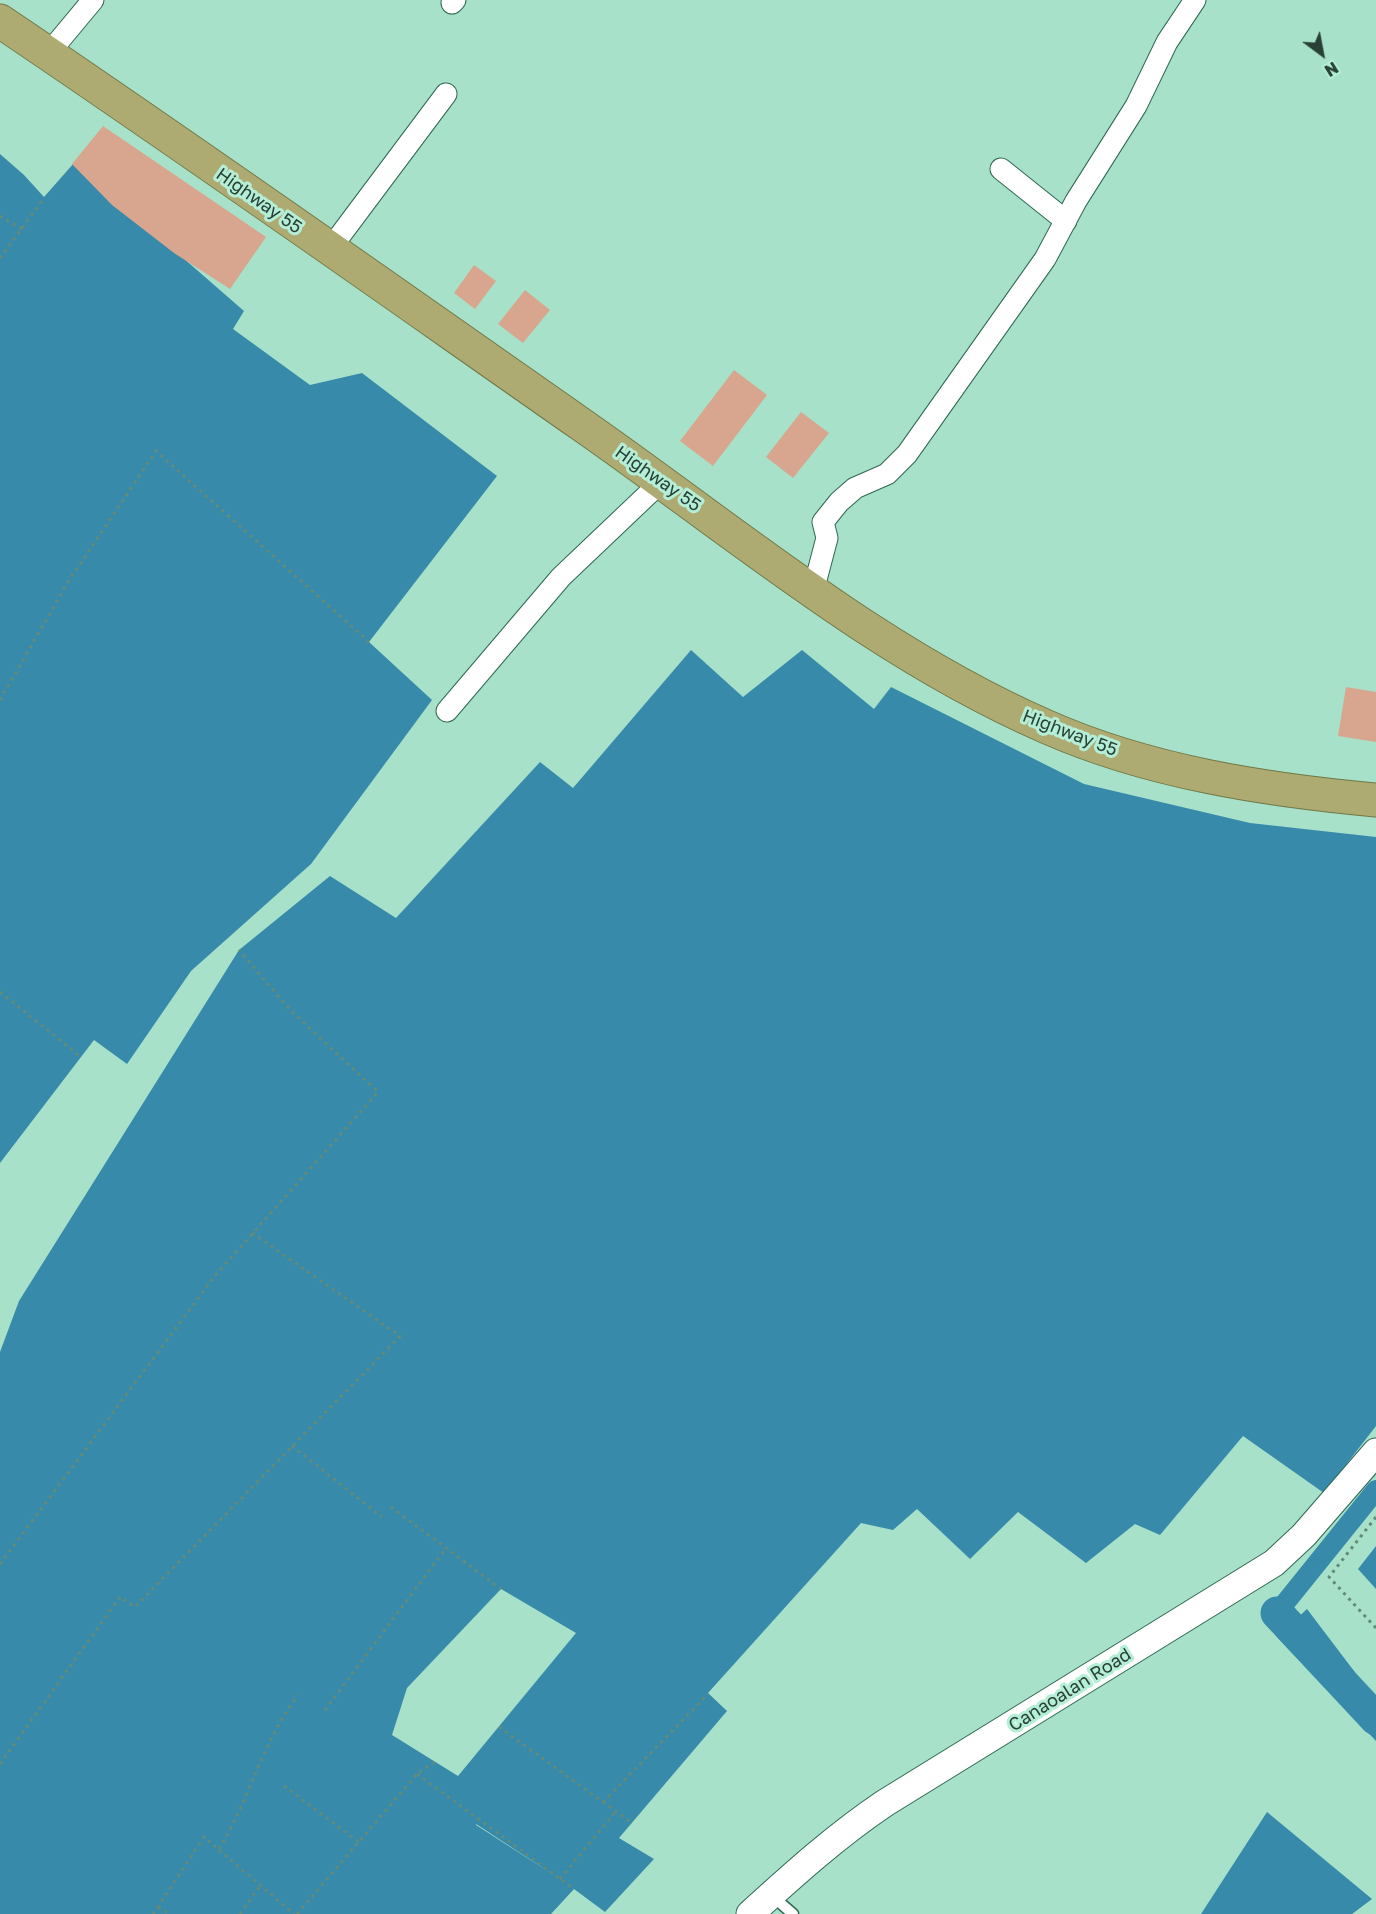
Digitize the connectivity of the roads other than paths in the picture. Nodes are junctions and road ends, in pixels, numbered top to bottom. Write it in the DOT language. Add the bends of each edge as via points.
graph roads {
  1 [pos="93,0"];
  2 [pos="1195,0"];
  3 [pos="0,21"];
  4 [pos="48,54"];
  5 [pos="446,94"];
  6 [pos="1001,169"];
  7 [pos="1066,221"];
  8 [pos="330,249"];
  9 [pos="662,481"];
  10 [pos="813,591"];
  11 [pos="447,711"];
  12 [pos="1376,800"];
  13 [pos="1376,1452"];
  14 [pos="771,1895"];
  15 [pos="750,1914"];
  16 [pos="793,1914"];
  1 -- 4 [label="street"];
  2 -- 7 [label="street" via="1167,42 1136,106"];
  3 -- 4 [label="highway, Highway 55"];
  4 -- 8 [label="highway, Highway 55"];
  5 -- 8 [label="street"];
  6 -- 7 [label="street"];
  7 -- 10 [label="street" via="1045,259 907,454 887,474 855,488 823,522 827,538"];
  8 -- 9 [label="highway, Highway 55"];
  9 -- 10 [label="highway, Highway 55"];
  9 -- 11 [label="street" via="561,577"];
  10 -- 12 [label="highway, Highway 55" via="901,652 1049,728 1202,776 1315,795"];
  13 -- 14 [label="street, Canaoalan Road" via="1304,1535 1274,1563 865,1816 810,1858"];
  14 -- 15 [label="street, Canaoalan Road"];
  14 -- 16 [label="lane"];
}
